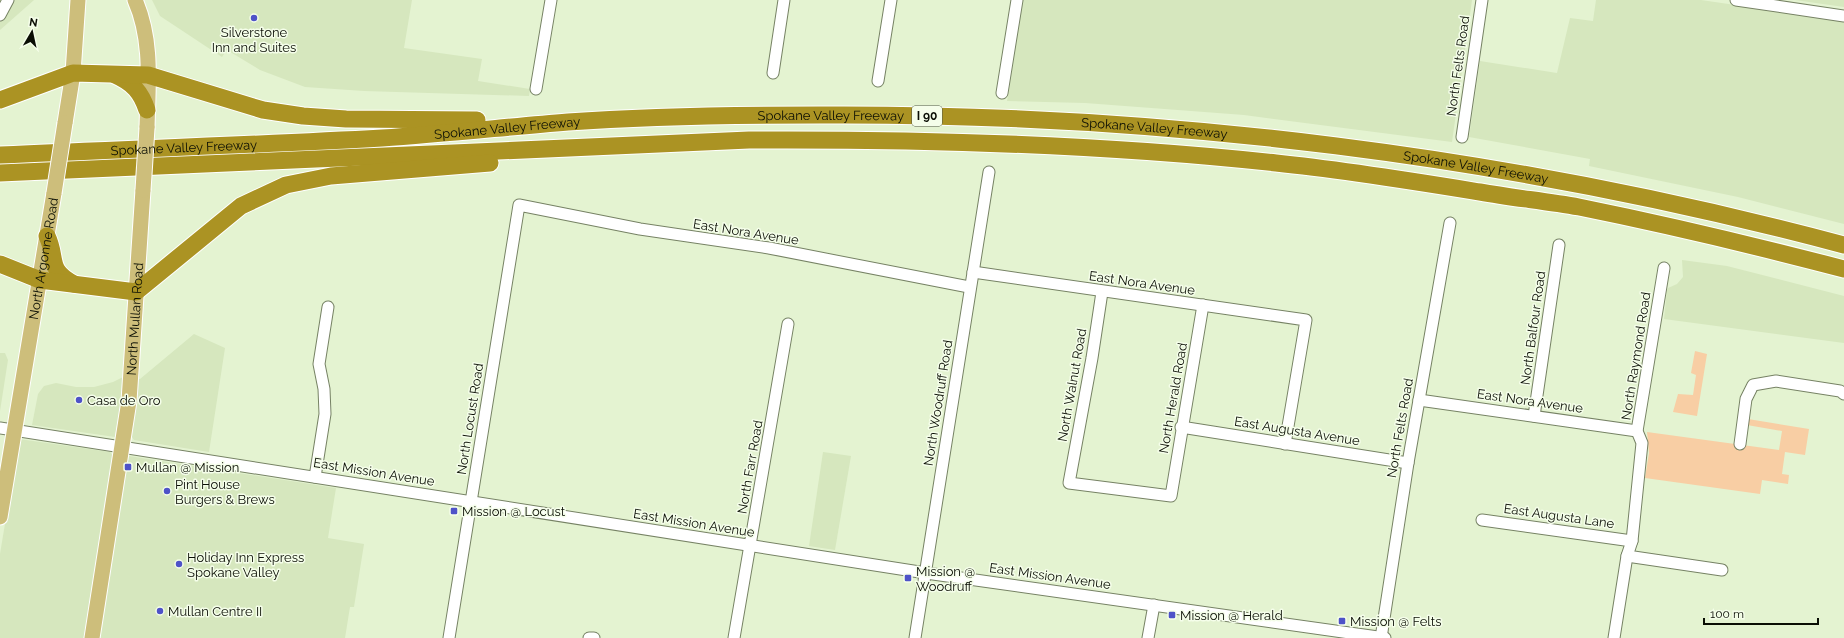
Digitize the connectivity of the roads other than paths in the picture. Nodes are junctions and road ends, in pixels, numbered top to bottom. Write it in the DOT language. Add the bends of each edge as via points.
graph roads {
  1 [pos="8,0"];
  2 [pos="78,0"];
  3 [pos="135,0"];
  4 [pos="551,0"];
  5 [pos="784,0"];
  6 [pos="890,0"];
  7 [pos="1015,0"];
  8 [pos="1482,0"];
  9 [pos="1736,0"];
  10 [pos="0,15"];
  11 [pos="1844,16"];
  12 [pos="72,73"];
  13 [pos="773,73"];
  14 [pos="113,74"];
  15 [pos="148,75"];
  16 [pos="878,81"];
  17 [pos="536,89"];
  18 [pos="1002,93"];
  19 [pos="0,100"];
  20 [pos="147,110"];
  21 [pos="573,122"];
  22 [pos="1462,137"];
  23 [pos="579,148"];
  24 [pos="0,155"];
  25 [pos="988,172"];
  26 [pos="0,173"];
  27 [pos="519,205"];
  28 [pos="1450,223"];
  29 [pos="47,236"];
  30 [pos="1559,245"];
  31 [pos="1844,245"];
  32 [pos="0,264"];
  33 [pos="1664,268"];
  34 [pos="1844,269"];
  35 [pos="973,272"];
  36 [pos="40,280"];
  37 [pos="74,284"];
  38 [pos="969,287"];
  39 [pos="136,292"];
  40 [pos="1102,292"];
  41 [pos="1203,305"];
  42 [pos="328,307"];
  43 [pos="788,324"];
  44 [pos="1844,394"];
  45 [pos="1419,400"];
  46 [pos="1534,416"];
  47 [pos="1181,427"];
  48 [pos="7,429"];
  49 [pos="1637,431"];
  50 [pos="1285,444"];
  51 [pos="1740,444"];
  52 [pos="122,447"];
  53 [pos="1408,463"];
  54 [pos="316,477"];
  55 [pos="1170,496"];
  56 [pos="471,502"];
  57 [pos="0,517"];
  58 [pos="1482,520"];
  59 [pos="1632,541"];
  60 [pos="750,546"];
  61 [pos="1627,556"];
  62 [pos="1722,570"];
  63 [pos="926,573"];
  64 [pos="1154,604"];
  65 [pos="92,638"];
  66 [pos="449,638"];
  67 [pos="588,638"];
  68 [pos="594,638"];
  69 [pos="734,638"];
  70 [pos="915,638"];
  71 [pos="1148,638"];
  72 [pos="1382,638"];
  73 [pos="1614,638"];
  1 -- 10 [label="street"];
  2 -- 12 [label="main road, North Argonne Road"];
  3 -- 15 [label="main road, North Mullan Road" via="147,36"];
  4 -- 17 [label="street"];
  5 -- 13 [label="street"];
  6 -- 16 [label="street"];
  7 -- 18 [label="street"];
  8 -- 22 [label="street, North Felts Road"];
  9 -- 11 [label="street"];
  12 -- 14 [label="highway"];
  12 -- 19 [label="highway"];
  12 -- 29 [label="main road, North Argonne Road, bridge"];
  14 -- 15 [label="highway"];
  14 -- 20 [label="highway" via="136,87"];
  15 -- 20 [label="main road, North Mullan Road"];
  15 -- 21 [label="highway" via="263,110 302,116"];
  20 -- 39 [label="main road, North Mullan Road, bridge"];
  21 -- 24 [label="highway, Spokane Valley Freeway / I 90" via="385,138"];
  21 -- 31 [label="highway, Spokane Valley Freeway / I 90" via="734,116 904,116 1116,124 1223,134 1451,162 1742,219"];
  23 -- 26 [label="highway, Spokane Valley Freeway / I 90"];
  23 -- 34 [label="highway, Spokane Valley Freeway / I 90" via="749,140 856,140 1017,144 1275,163 1369,174 1577,207 1785,253"];
  23 -- 39 [label="highway" via="501,162 330,176 286,185 241,206"];
  25 -- 35 [label="street, North Woodruff Road"];
  27 -- 38 [label="street, East Nora Avenue" via="640,229 769,248"];
  27 -- 56 [label="street, North Locust Road"];
  28 -- 45 [label="street, North Felts Road"];
  29 -- 36 [label="main road, North Argonne Road"];
  29 -- 37 [label="highway" via="51,244 54,266 62,276"];
  30 -- 46 [label="street, North Balfour Road"];
  32 -- 36 [label="highway"];
  33 -- 49 [label="street, North Raymond Road"];
  35 -- 38 [label="street, North Woodruff Road"];
  35 -- 40 [label="street, East Nora Avenue"];
  36 -- 37 [label="highway"];
  36 -- 48 [label="main road, North Argonne Road"];
  37 -- 39 [label="highway"];
  38 -- 63 [label="street, North Woodruff Road"];
  39 -- 52 [label="main road, North Mullan Road" via="129,401"];
  40 -- 41 [label="street, East Nora Avenue"];
  40 -- 55 [label="street, North Walnut Road" via="1069,483"];
  41 -- 47 [label="street, North Herald Road"];
  41 -- 50 [label="street, East Nora Avenue" via="1306,320"];
  42 -- 54 [label="street" via="319,364 325,414"];
  43 -- 60 [label="street, North Farr Road"];
  44 -- 51 [label="street" via="1840,391 1776,381 1754,385 1746,399"];
  45 -- 46 [label="street, East Nora Avenue"];
  45 -- 53 [label="street, North Felts Road"];
  46 -- 49 [label="street, East Nora Avenue"];
  47 -- 50 [label="street, East Augusta Avenue"];
  47 -- 55 [label="street, North Herald Road"];
  48 -- 52 [label="street, East Mission Avenue"];
  48 -- 57 [label="main road, North Argonne Road"];
  49 -- 59 [label="street, North Raymond Road" via="1642,444"];
  50 -- 53 [label="street, East Augusta Avenue"];
  52 -- 54 [label="street, East Mission Avenue"];
  52 -- 65 [label="main road, North Mullan Road"];
  53 -- 72 [label="street, North Felts Road"];
  54 -- 56 [label="street, East Mission Avenue"];
  56 -- 60 [label="street, East Mission Avenue"];
  56 -- 66 [label="street, North Locust Road"];
  58 -- 59 [label="street, East Augusta Lane"];
  59 -- 61 [label="street, North Raymond Road"];
  60 -- 63 [label="street, East Mission Avenue"];
  60 -- 69 [label="street, North Farr Road"];
  61 -- 62 [label="street"];
  61 -- 73 [label="street, North Raymond Road"];
  63 -- 64 [label="street, East Mission Avenue"];
  63 -- 70 [label="street, North Woodruff Road"];
  64 -- 71 [label="street"];
  64 -- 72 [label="street, East Mission Avenue"];
  67 -- 68 [label="street"];
}
